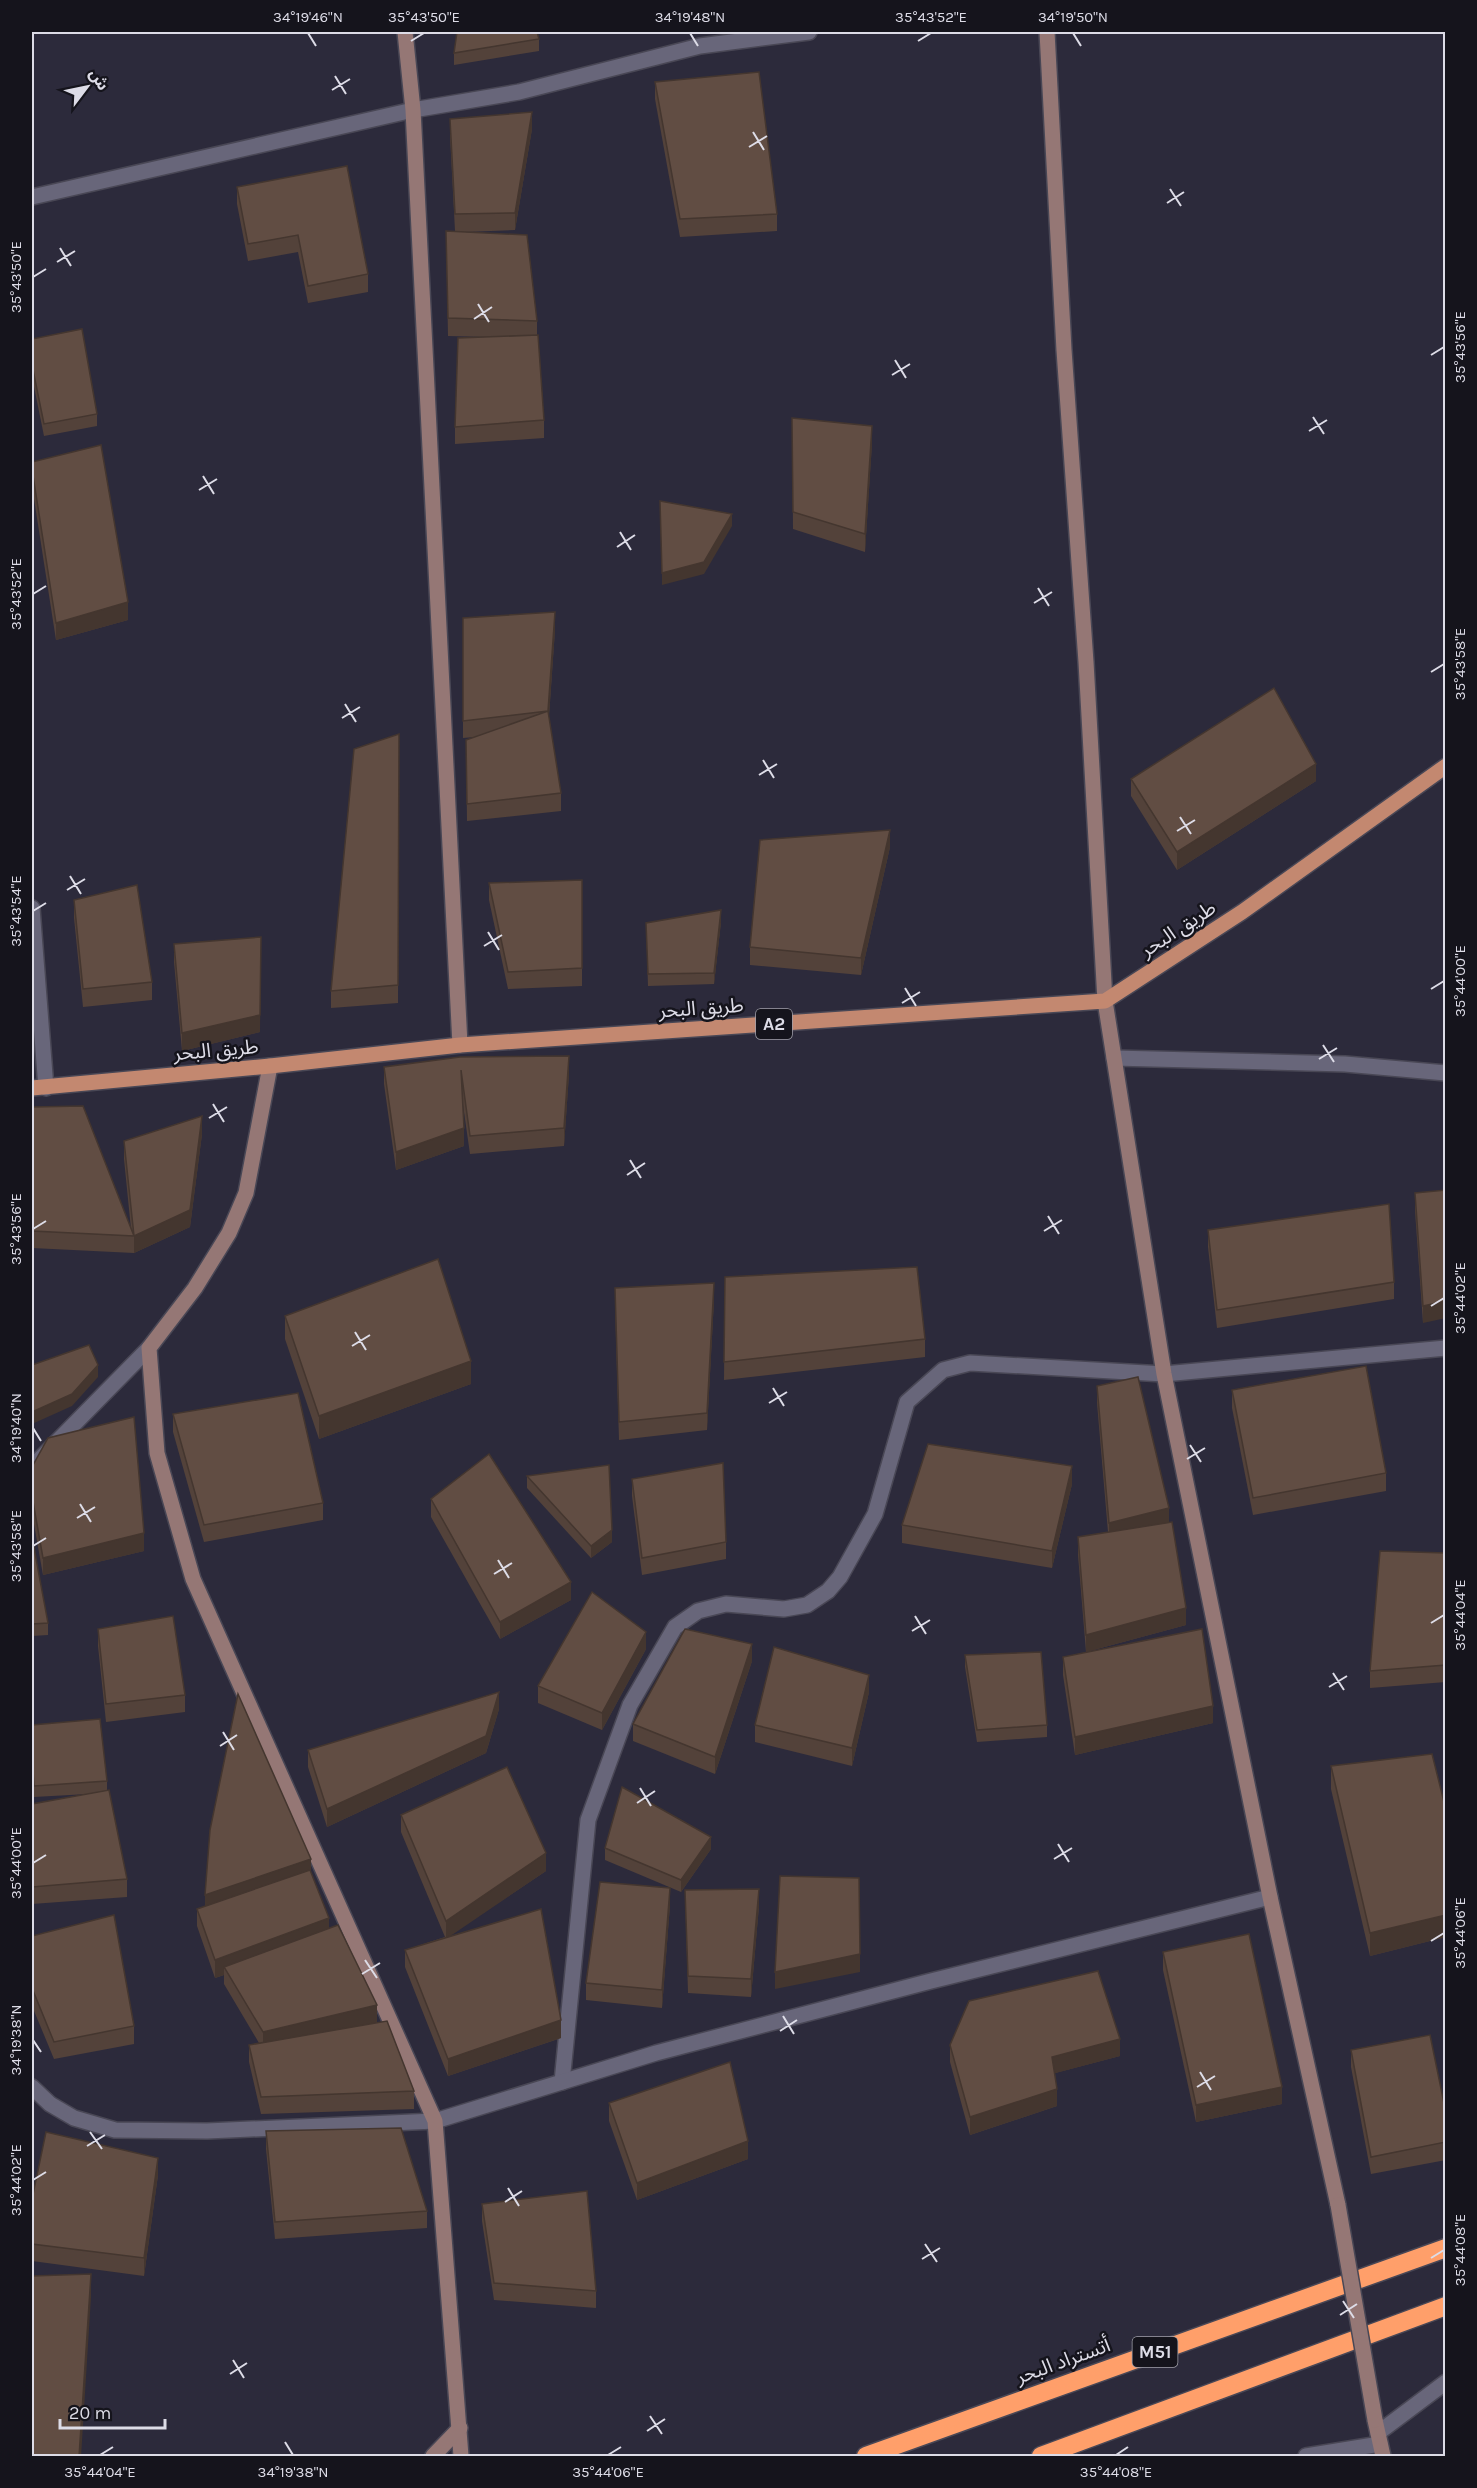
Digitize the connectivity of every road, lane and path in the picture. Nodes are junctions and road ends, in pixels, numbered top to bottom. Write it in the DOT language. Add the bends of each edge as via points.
graph roads {
  1 [pos="405,32"];
  2 [pos="809,32"];
  3 [pos="1047,32"];
  4 [pos="777,34"];
  5 [pos="413,110"];
  6 [pos="32,197"];
  7 [pos="1446,766"];
  8 [pos="32,908"];
  9 [pos="1105,1001"];
  10 [pos="460,1045"];
  11 [pos="1114,1058"];
  12 [pos="270,1066"];
  13 [pos="1446,1073"];
  14 [pos="39,1088"];
  15 [pos="149,1348"];
  16 [pos="1446,1348"];
  17 [pos="1164,1374"];
  18 [pos="32,1467"];
  19 [pos="1270,1897"];
  20 [pos="562,2082"];
  21 [pos="32,2087"];
  22 [pos="435,2121"];
  23 [pos="1446,2248"];
  24 [pos="1446,2306"];
  25 [pos="1446,2382"];
  26 [pos="460,2428"];
  27 [pos="1379,2438"];
  28 [pos="433,2457"];
  29 [pos="461,2457"];
  30 [pos="866,2457"];
  31 [pos="1041,2457"];
  32 [pos="1306,2457"];
  1 -- 5 [label="main road"];
  2 -- 4 [label="street"];
  3 -- 9 [label="main road"];
  4 -- 5 [label="street" via="700,46 519,92"];
  5 -- 6 [label="street"];
  5 -- 10 [label="main road"];
  7 -- 9 [label="main road, طريق البحر / A2" via="1242,912"];
  8 -- 14 [label="street"];
  9 -- 10 [label="main road, طريق البحر / A2"];
  9 -- 11 [label="main road"];
  10 -- 12 [label="main road, طريق البحر / A2"];
  11 -- 13 [label="street" via="1345,1064"];
  11 -- 17 [label="main road"];
  12 -- 14 [label="main road, طريق البحر / A2"];
  12 -- 15 [label="main road" via="246,1193 238,1213 195,1288"];
  15 -- 18 [label="street"];
  15 -- 22 [label="main road" via="157,1453 193,1579"];
  16 -- 17 [label="street"];
  17 -- 19 [label="main road"];
  17 -- 20 [label="street" via="970,1363 943,1370 907,1402 875,1514 828,1591 807,1605 784,1609 726,1604 698,1611 675,1628 630,1705 588,1820"];
  19 -- 20 [label="street" via="897,1990 656,2053"];
  19 -- 27 [label="main road, bridge" via="1338,2205"];
  20 -- 22 [label="street"];
  21 -- 22 [label="street" via="74,2118 115,2130 207,2131"];
  22 -- 26 [label="main road"];
  23 -- 30 [label="highway, أتستراد البحر / M51"];
  24 -- 31 [label="highway"];
  25 -- 27 [label="street"];
  26 -- 28 [label="main road"];
  26 -- 29 [label="main road"];
  27 -- 32 [label="street"];
}
